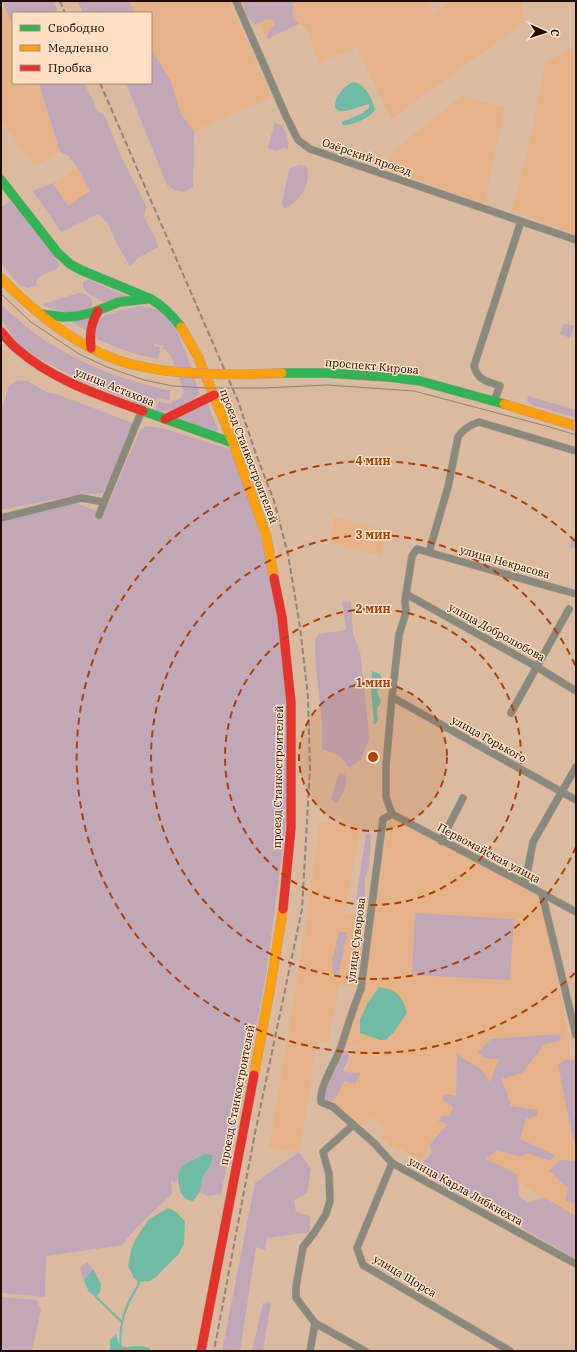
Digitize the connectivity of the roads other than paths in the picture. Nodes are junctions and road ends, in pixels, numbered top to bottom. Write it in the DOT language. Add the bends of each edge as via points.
graph roads {
  1 [pos="236,1"];
  2 [pos="1,180"];
  3 [pos="521,221"];
  4 [pos="576,240"];
  5 [pos="1,278"];
  6 [pos="151,299"];
  7 [pos="98,311"];
  8 [pos="38,313"];
  9 [pos="2,334"];
  10 [pos="91,348"];
  11 [pos="214,395"];
  12 [pos="494,401"];
  13 [pos="142,410"];
  14 [pos="165,419"];
  15 [pos="576,426"];
  16 [pos="233,443"];
  17 [pos="576,451"];
  18 [pos="104,502"];
  19 [pos="99,514"];
  20 [pos="1,518"];
  21 [pos="429,552"];
  22 [pos="406,594"];
  23 [pos="576,594"];
  24 [pos="569,609"];
  25 [pos="537,666"];
  26 [pos="576,691"];
  27 [pos="392,698"];
  28 [pos="511,713"];
  29 [pos="576,767"];
  30 [pos="562,792"];
  31 [pos="386,797"];
  32 [pos="463,798"];
  33 [pos="576,800"];
  34 [pos="392,814"];
  35 [pos="383,819"];
  36 [pos="441,841"];
  37 [pos="525,884"];
  38 [pos="542,894"];
  39 [pos="576,912"];
  40 [pos="576,1035"];
  41 [pos="354,1125"];
  42 [pos="392,1163"];
  43 [pos="576,1264"];
  44 [pos="315,1323"];
  45 [pos="201,1351"];
  46 [pos="310,1351"];
  47 [pos="365,1351"];
  48 [pos="510,1351"];
  1 -- 3 [label="street, Озёрский проезд" via="298,140 310,149"];
  2 -- 6 [label="main road" via="58,253 70,264"];
  3 -- 4 [label="street, Озёрский проезд"];
  3 -- 12 [label="street" via="474,366 479,378 500,386"];
  5 -- 8 [label="main road"];
  6 -- 7 [label="main road" via="120,302"];
  6 -- 11 [label="main road, проезд Станкостроителей" via="171,314 182,328"];
  7 -- 8 [label="main road" via="67,317"];
  7 -- 10 [label="main road" via="90,329"];
  8 -- 10 [label="main road"];
  9 -- 13 [label="main road, улица Астахова" via="29,359 54,374 79,387"];
  10 -- 12 [label="main road, проспект Кирова, bridge" via="118,360 178,373 325,373 397,378 420,381"];
  11 -- 14 [label="main road"];
  11 -- 16 [label="main road, проезд Станкостроителей"];
  12 -- 15 [label="main road, проспект Кирова"];
  13 -- 14 [label="main road, улица Астахова"];
  13 -- 18 [label="street"];
  14 -- 16 [label="main road, улица Астахова"];
  16 -- 45 [label="main road, проезд Станкостроителей" via="266,535 282,617 291,703 292,828 270,989"];
  17 -- 21 [label="street" via="479,422 461,431"];
  18 -- 19 [label="street"];
  18 -- 20 [label="street" via="81,498"];
  21 -- 22 [label="street" via="417,549 412,556"];
  21 -- 23 [label="street, улица Некрасова"];
  22 -- 25 [label="street, улица Добролюбова"];
  22 -- 27 [label="street" via="406,612 399,635"];
  24 -- 25 [label="street"];
  25 -- 26 [label="street, улица Добролюбова"];
  25 -- 28 [label="street"];
  27 -- 30 [label="street, улица Горького"];
  27 -- 31 [label="street"];
  29 -- 30 [label="street"];
  30 -- 33 [label="street, улица Горького"];
  30 -- 37 [label="street" via="533,842"];
  31 -- 34 [label="street"];
  31 -- 35 [label="street, улица Суворова"];
  32 -- 36 [label="street"];
  34 -- 35 [label="street"];
  34 -- 36 [label="street, Первомайская улица"];
  35 -- 41 [label="street, улица Суворова" via="361,989 342,1046 320,1096 321,1102 333,1107"];
  36 -- 37 [label="street, Первомайская улица"];
  37 -- 38 [label="street, Первомайская улица"];
  38 -- 39 [label="street, Первомайская улица"];
  38 -- 40 [label="street"];
  41 -- 42 [label="street, улица Карла Либкнехта"];
  41 -- 44 [label="street" via="323,1152 329,1174 330,1200 326,1214 303,1247 296,1298"];
  42 -- 43 [label="street, улица Карла Либкнехта"];
  42 -- 48 [label="street, улица Щорса" via="357,1248 363,1265"];
  44 -- 46 [label="street"];
  44 -- 47 [label="street"];
}
